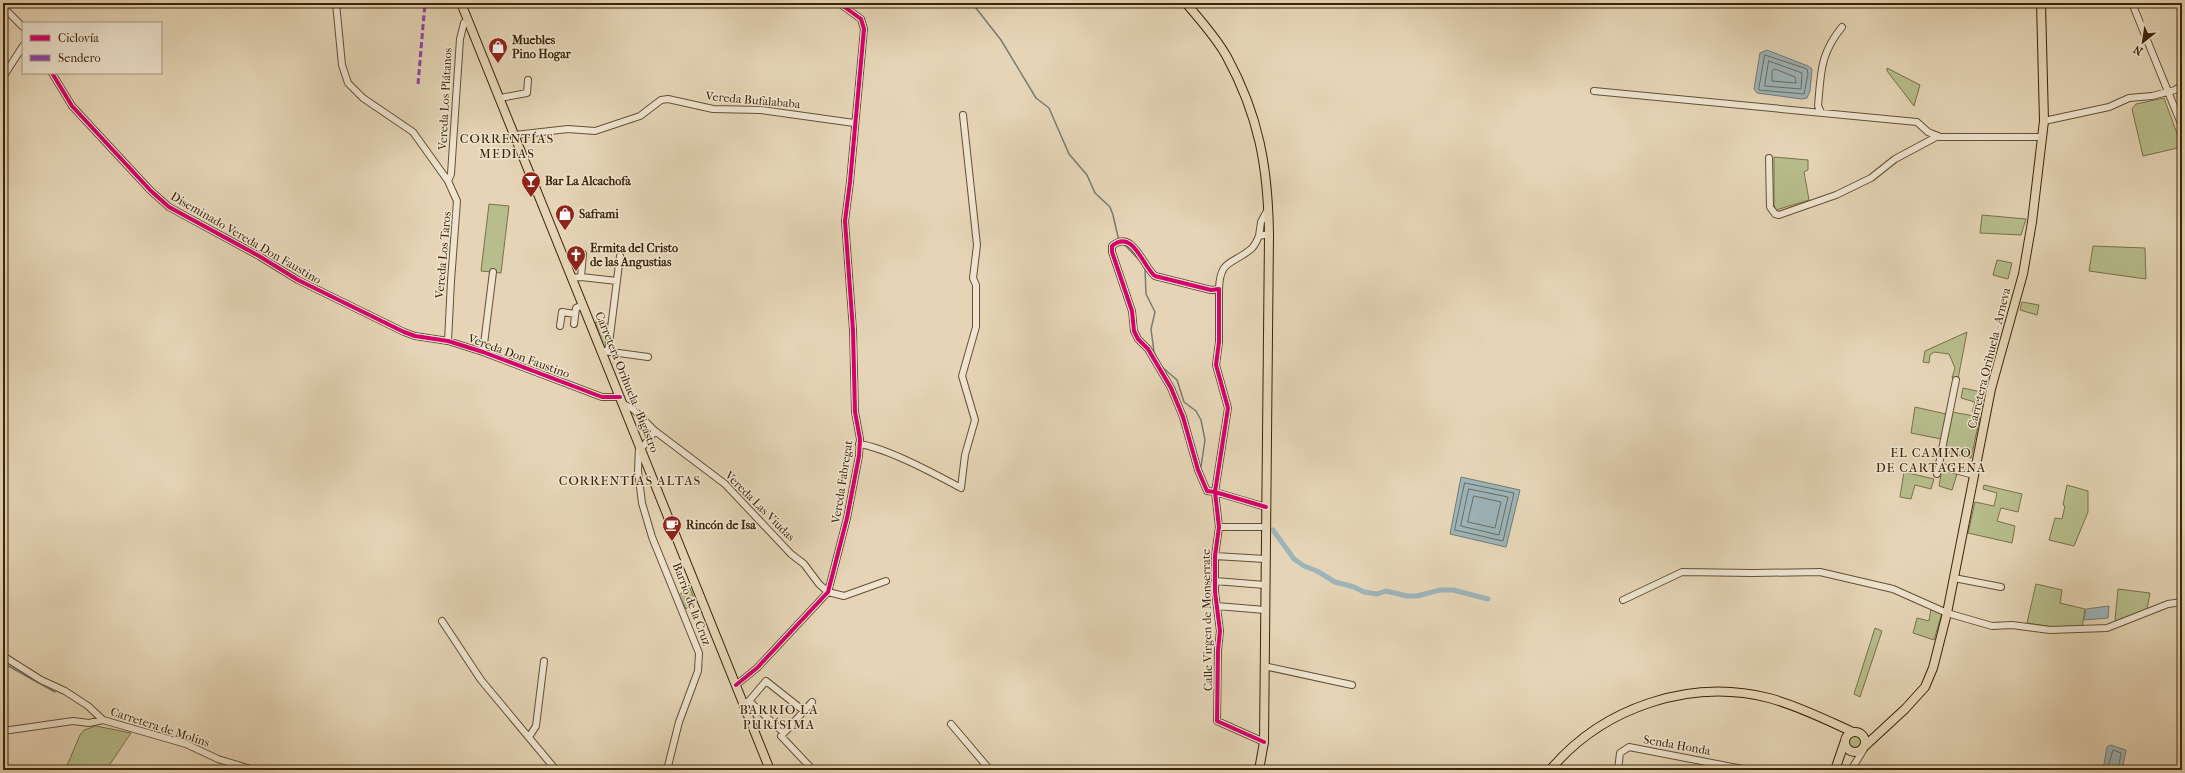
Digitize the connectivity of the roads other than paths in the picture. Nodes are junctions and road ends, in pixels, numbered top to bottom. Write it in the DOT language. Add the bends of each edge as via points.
graph roads {
  1 [pos="336,3"];
  2 [pos="461,3"];
  3 [pos="839,3"];
  4 [pos="1186,3"];
  5 [pos="2041,3"];
  6 [pos="2132,3"];
  7 [pos="3,7"];
  8 [pos="468,20"];
  9 [pos="22,26"];
  10 [pos="1842,27"];
  11 [pos="22,48"];
  12 [pos="53,74"];
  13 [pos="3,77"];
  14 [pos="528,80"];
  15 [pos="2182,85"];
  16 [pos="1594,91"];
  17 [pos="2168,92"];
  18 [pos="500,98"];
  19 [pos="1821,112"];
  20 [pos="963,115"];
  21 [pos="2044,121"];
  22 [pos="854,123"];
  23 [pos="2182,126"];
  24 [pos="515,135"];
  25 [pos="1938,136"];
  26 [pos="2043,136"];
  27 [pos="1769,158"];
  28 [pos="448,181"];
  29 [pos="1268,208"];
  30 [pos="1269,234"];
  31 [pos="1259,236"];
  32 [pos="583,254"];
  33 [pos="620,256"];
  34 [pos="493,272"];
  35 [pos="576,277"];
  36 [pos="617,281"];
  37 [pos="1219,289"];
  38 [pos="344,304"];
  39 [pos="583,305"];
  40 [pos="575,314"];
  41 [pos="574,324"];
  42 [pos="560,326"];
  43 [pos="448,341"];
  44 [pos="605,351"];
  45 [pos="483,352"];
  46 [pos="648,357"];
  47 [pos="1956,380"];
  48 [pos="622,401"];
  49 [pos="655,430"];
  50 [pos="859,444"];
  51 [pos="640,447"];
  52 [pos="1939,466"];
  53 [pos="1937,474"];
  54 [pos="1974,475"];
  55 [pos="1215,492"];
  56 [pos="1266,507"];
  57 [pos="1219,526"];
  58 [pos="1266,527"];
  59 [pos="1216,556"];
  60 [pos="1265,559"];
  61 [pos="1954,578"];
  62 [pos="886,581"];
  63 [pos="1215,581"];
  64 [pos="1265,585"];
  65 [pos="2001,587"];
  66 [pos="828,592"];
  67 [pos="1623,600"];
  68 [pos="2182,602"];
  69 [pos="1217,606"];
  70 [pos="1265,610"];
  71 [pos="1947,613"];
  72 [pos="442,621"];
  73 [pos="3,656"];
  74 [pos="544,661"];
  75 [pos="1264,666"];
  76 [pos="736,685"];
  77 [pos="1352,685"];
  78 [pos="812,702"];
  79 [pos="746,703"];
  80 [pos="804,711"];
  81 [pos="1820,718"];
  82 [pos="102,720"];
  83 [pos="951,724"];
  84 [pos="1888,724"];
  85 [pos="3,731"];
  86 [pos="784,733"];
  87 [pos="1858,733"];
  88 [pos="529,737"];
  89 [pos="1846,739"];
  90 [pos="1264,742"];
  91 [pos="1859,750"];
  92 [pos="1836,766"];
  93 [pos="254,770"];
  94 [pos="556,770"];
  95 [pos="667,770"];
  96 [pos="770,770"];
  97 [pos="813,770"];
  98 [pos="990,770"];
  99 [pos="1259,770"];
  100 [pos="1550,770"];
  101 [pos="1618,770"];
  102 [pos="1748,770"];
  103 [pos="1851,770"];
  1 -- 28 [label="street, Vereda Los Taros" via="342,65 348,83 363,98 413,132"];
  2 -- 8 [label="main road, Carretera Orihuela - Bigastro"];
  3 -- 22 [label="street, Vereda Fabregat" via="861,19 864,29"];
  4 -- 29 [label="main road" via="1214,36 1255,120 1265,168"];
  5 -- 21 [label="main road, Carretera Orihuela - Arneva"];
  6 -- 17 [label="street"];
  7 -- 9 [label="street"];
  8 -- 18 [label="main road, Carretera Orihuela - Bigastro"];
  8 -- 28 [label="street, Vereda Los Plátanos" via="464,24 460,39 456,128 452,174"];
  10 -- 19 [label="street" via="1828,47 1822,62 1818,106"];
  11 -- 13 [label="street"];
  12 -- 38 [label="street, Diseminado Vereda Don Faustino" via="72,106 157,198 182,215"];
  14 -- 18 [label="street" via="527,93"];
  15 -- 17 [label="street"];
  16 -- 19 [label="street"];
  17 -- 21 [label="street" via="2129,98 2109,107"];
  17 -- 23 [label="street"];
  18 -- 24 [label="main road, Carretera Orihuela - Bigastro"];
  19 -- 25 [label="street" via="1917,122 1928,132"];
  20 -- 50 [label="street" via="977,245 974,278 976,327 962,376 975,420 965,454 961,488 901,459"];
  21 -- 26 [label="main road, Carretera Orihuela - Arneva"];
  22 -- 24 [label="street, Vereda Bufalababa" via="761,110 713,109 668,99 661,100 640,116 595,131 568,129"];
  22 -- 50 [label="street, Vereda Fabregat" via="845,221"];
  24 -- 35 [label="main road, Carretera Orihuela - Bigastro"];
  25 -- 26 [label="street"];
  25 -- 27 [label="street" via="1895,159 1871,178 1836,195 1779,215 1770,207"];
  26 -- 54 [label="main road, Carretera Orihuela - Arneva" via="2023,274 1991,389"];
  28 -- 43 [label="street, Vereda Los Taros" via="458,201"];
  29 -- 30 [label="main road"];
  29 -- 31 [label="street"];
  30 -- 31 [label="street"];
  30 -- 56 [label="main road"];
  31 -- 37 [label="street, Calle Virgen de Monserrate" via="1252,248 1227,263 1220,275"];
  32 -- 35 [label="street"];
  33 -- 36 [label="street"];
  34 -- 45 [label="street"];
  35 -- 36 [label="street"];
  35 -- 39 [label="main road, Carretera Orihuela - Bigastro"];
  36 -- 44 [label="street"];
  37 -- 55 [label="street, Calle Virgen de Monserrate" via="1219,342 1216,365 1228,408"];
  37 -- 55 [label="street" via="1211,290 1158,278 1152,274 1148,265 1128,242 1120,241 1112,246 1132,311 1134,331 1171,388 1183,417 1203,482 1207,491"];
  38 -- 43 [label="street, Vereda Don Faustino" via="415,336"];
  39 -- 40 [label="street" via="576,308"];
  39 -- 44 [label="main road, Carretera Orihuela - Bigastro"];
  40 -- 41 [label="street"];
  40 -- 42 [label="street" via="562,312"];
  43 -- 45 [label="street, Vereda Don Faustino"];
  44 -- 46 [label="street"];
  44 -- 48 [label="main road, Carretera Orihuela - Bigastro"];
  45 -- 48 [label="street, Vereda Don Faustino" via="602,397"];
  47 -- 52 [label="street"];
  48 -- 49 [label="street, Vereda Las Viudas"];
  48 -- 51 [label="main road, Carretera Orihuela - Bigastro"];
  49 -- 51 [label="street"];
  49 -- 66 [label="street, Vereda Las Viudas" via="725,484"];
  50 -- 66 [label="street, Vereda Fabregat" via="847,518"];
  51 -- 76 [label="main road, Carretera Orihuela - Bigastro"];
  51 -- 95 [label="street, Barrio de la Cruz" via="638,471 642,503 652,537 699,653 698,671"];
  52 -- 53 [label="street"];
  52 -- 54 [label="street"];
  54 -- 61 [label="main road, Carretera Orihuela - Arneva"];
  55 -- 56 [label="street"];
  55 -- 57 [label="street, Calle Virgen de Monserrate"];
  56 -- 58 [label="main road"];
  57 -- 58 [label="street"];
  57 -- 59 [label="street, Calle Virgen de Monserrate"];
  58 -- 60 [label="main road"];
  59 -- 60 [label="street"];
  59 -- 63 [label="street, Calle Virgen de Monserrate"];
  60 -- 64 [label="main road"];
  61 -- 65 [label="street"];
  61 -- 71 [label="main road, Carretera Orihuela - Arneva"];
  62 -- 66 [label="street" via="844,596"];
  63 -- 64 [label="street"];
  63 -- 69 [label="street, Calle Virgen de Monserrate"];
  64 -- 70 [label="main road"];
  66 -- 76 [label="street, Vereda Fabregat" via="757,668"];
  67 -- 71 [label="street" via="1682,572 1820,572 1893,589"];
  68 -- 71 [label="street" via="2168,604 2122,624 2097,629 2050,630 1992,626"];
  69 -- 70 [label="street"];
  69 -- 90 [label="street, Calle Virgen de Monserrate" via="1220,632 1217,721"];
  70 -- 75 [label="main road"];
  71 -- 84 [label="main road, Carretera Orihuela - Arneva" via="1933,668 1924,687"];
  72 -- 88 [label="street" via="481,680"];
  73 -- 82 [label="street, Carretera de Molins" via="71,695 88,706"];
  74 -- 88 [label="street" via="536,726"];
  75 -- 77 [label="street"];
  75 -- 90 [label="main road"];
  76 -- 79 [label="main road, Carretera Orihuela - Bigastro"];
  78 -- 80 [label="street"];
  79 -- 80 [label="street" via="766,681"];
  79 -- 86 [label="street"];
  79 -- 96 [label="main road, Carretera Orihuela - Bigastro"];
  80 -- 86 [label="street"];
  81 -- 87 [label="main road"];
  81 -- 89 [label="main road"];
  81 -- 100 [label="main road" via="1791,705 1746,694 1703,692 1670,697 1612,718 1578,743"];
  82 -- 85 [label="street" via="89,723 73,721"];
  82 -- 93 [label="street, Carretera de Molins" via="186,744 218,759"];
  83 -- 98 [label="street"];
  84 -- 87 [label="main road, Carretera Orihuela - Arneva"];
  84 -- 91 [label="main road, Carretera Orihuela - Arneva"];
  86 -- 97 [label="street" via="781,736"];
  87 -- 89 [label="main road, Carretera Orihuela - Arneva"];
  87 -- 91 [label="main road" via="1865,740"];
  88 -- 94 [label="street"];
  89 -- 91 [label="main road" via="1846,747"];
  89 -- 92 [label="main road, Carretera Orihuela - Arneva"];
  90 -- 99 [label="main road"];
  91 -- 92 [label="main road, Carretera Orihuela - Arneva"];
  91 -- 103 [label="street"];
  101 -- 102 [label="street, Senda Honda" via="1620,753 1629,747"];
}
